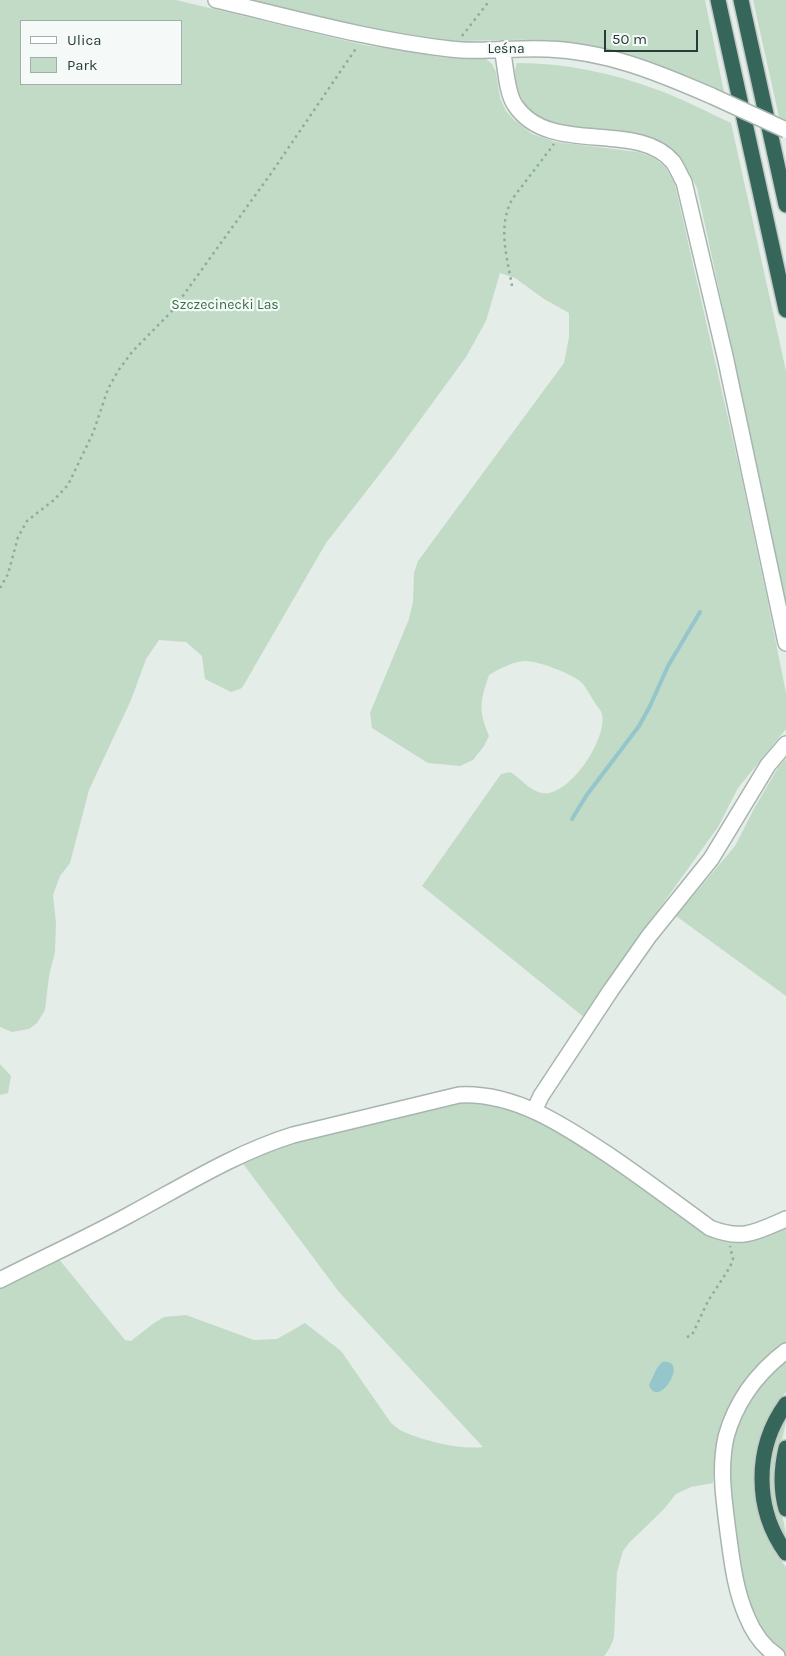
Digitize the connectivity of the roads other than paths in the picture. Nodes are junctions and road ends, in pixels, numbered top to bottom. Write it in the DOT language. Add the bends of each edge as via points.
graph roads {
  1 [pos="216,0"];
  2 [pos="718,0"];
  3 [pos="741,0"];
  4 [pos="502,49"];
  5 [pos="786,130"];
  6 [pos="786,205"];
  7 [pos="786,310"];
  8 [pos="786,643"];
  9 [pos="786,744"];
  10 [pos="534,1111"];
  11 [pos="786,1219"];
  12 [pos="0,1280"];
  13 [pos="786,1351"];
  14 [pos="786,1404"];
  15 [pos="786,1448"];
  16 [pos="786,1509"];
  17 [pos="786,1553"];
  18 [pos="777,1656"];
  1 -- 4 [label="street, Leśna" via="365,36 452,49"];
  2 -- 7 [label="highway"];
  3 -- 6 [label="highway"];
  4 -- 5 [label="street, Leśna, bridge" via="548,49 629,63"];
  4 -- 8 [label="street" via="514,104 525,117 560,132 638,142 657,149 673,162 684,182"];
  9 -- 10 [label="street" via="768,766 711,859 649,936 611,990 540,1096"];
  10 -- 11 [label="street" via="602,1151 710,1228 729,1234 752,1234"];
  10 -- 12 [label="street" via="486,1096 459,1095 280,1139 240,1156"];
  13 -- 18 [label="street" via="750,1385 739,1404 727,1436 722,1462 738,1594 759,1638"];
  14 -- 17 [label="highway" via="771,1429 765,1447 762,1476 764,1506 770,1525"];
  15 -- 16 [label="highway" via="781,1481"];
}
